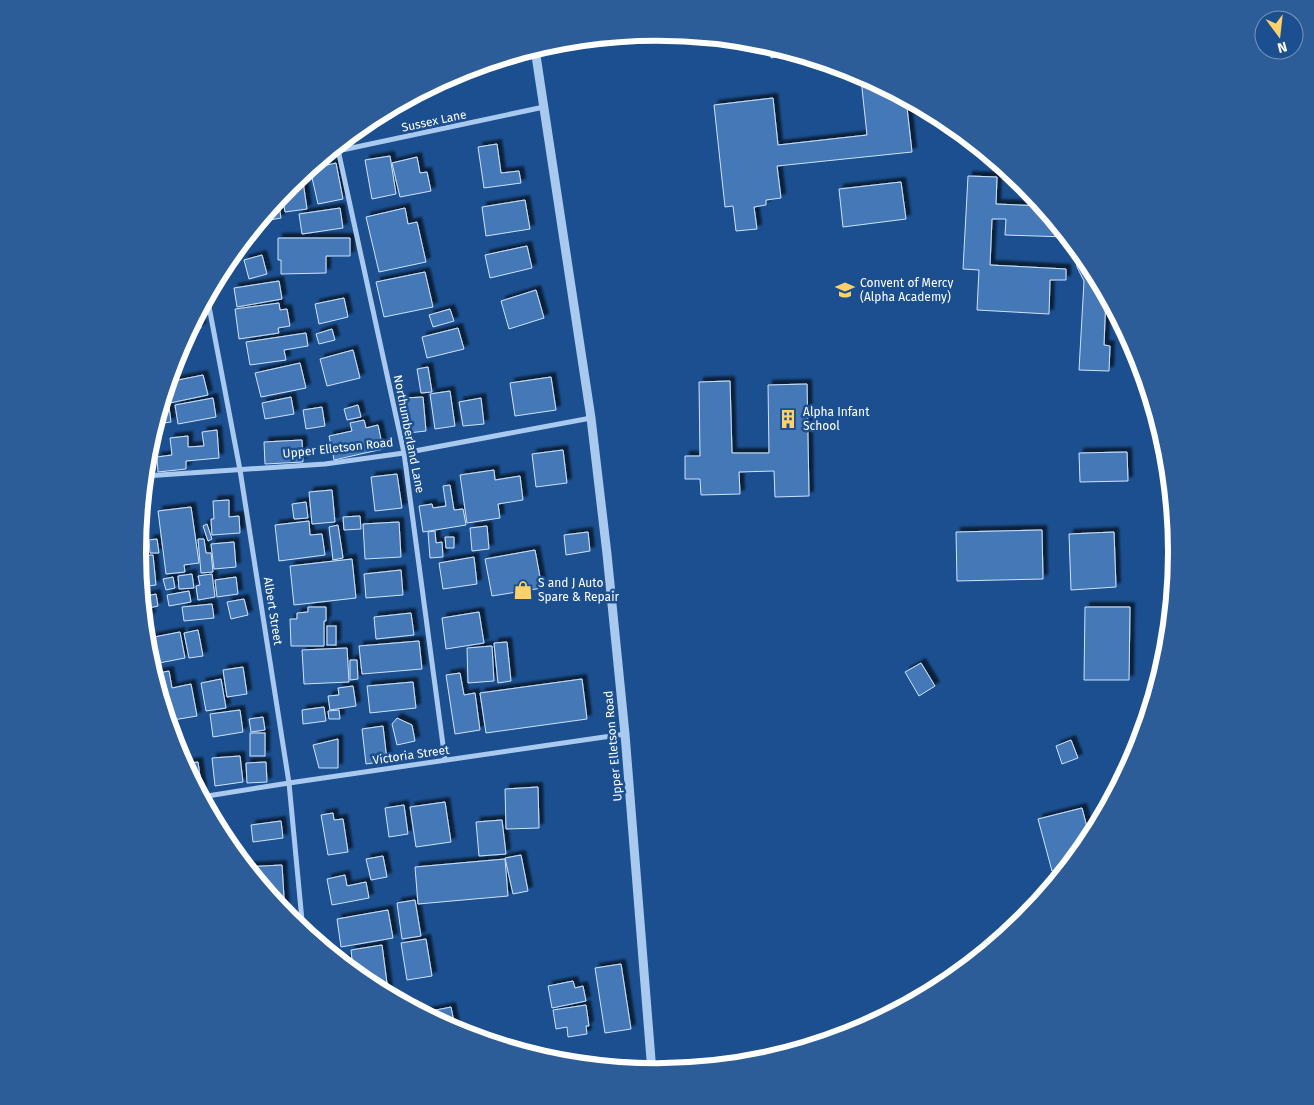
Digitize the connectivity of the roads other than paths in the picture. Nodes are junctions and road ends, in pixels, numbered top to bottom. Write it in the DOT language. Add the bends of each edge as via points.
graph roads {
  1 [pos="536,56"];
  2 [pos="544,107"];
  3 [pos="347,146"];
  4 [pos="339,153"];
  5 [pos="209,306"];
  6 [pos="591,418"];
  7 [pos="404,453"];
  8 [pos="240,470"];
  9 [pos="152,476"];
  10 [pos="625,734"];
  11 [pos="445,760"];
  12 [pos="289,783"];
  13 [pos="207,796"];
  14 [pos="302,920"];
  15 [pos="651,1062"];
  16 [pos="640,1063"];
  1 -- 2 [label="street, Upper Elletson Road"];
  2 -- 3 [label="street, Sussex Lane"];
  2 -- 6 [label="street, Upper Elletson Road"];
  4 -- 7 [label="street, Northumberland Lane"];
  5 -- 8 [label="street, Albert Street"];
  6 -- 7 [label="street, Upper Elletson Road"];
  6 -- 10 [label="street, Upper Elletson Road"];
  7 -- 8 [label="street, Upper Elletson Road" via="325,464"];
  7 -- 11 [label="street, Northumberland Lane"];
  8 -- 9 [label="street, Upper Elletson Road"];
  8 -- 12 [label="street, Albert Street"];
  10 -- 11 [label="street, Victoria Street"];
  10 -- 15 [label="street, Upper Elletson Road"];
  11 -- 12 [label="street, Victoria Street"];
  12 -- 13 [label="street, Victoria Street"];
  12 -- 14 [label="street, Albert Street"];
  15 -- 16 [label="street"];
}
